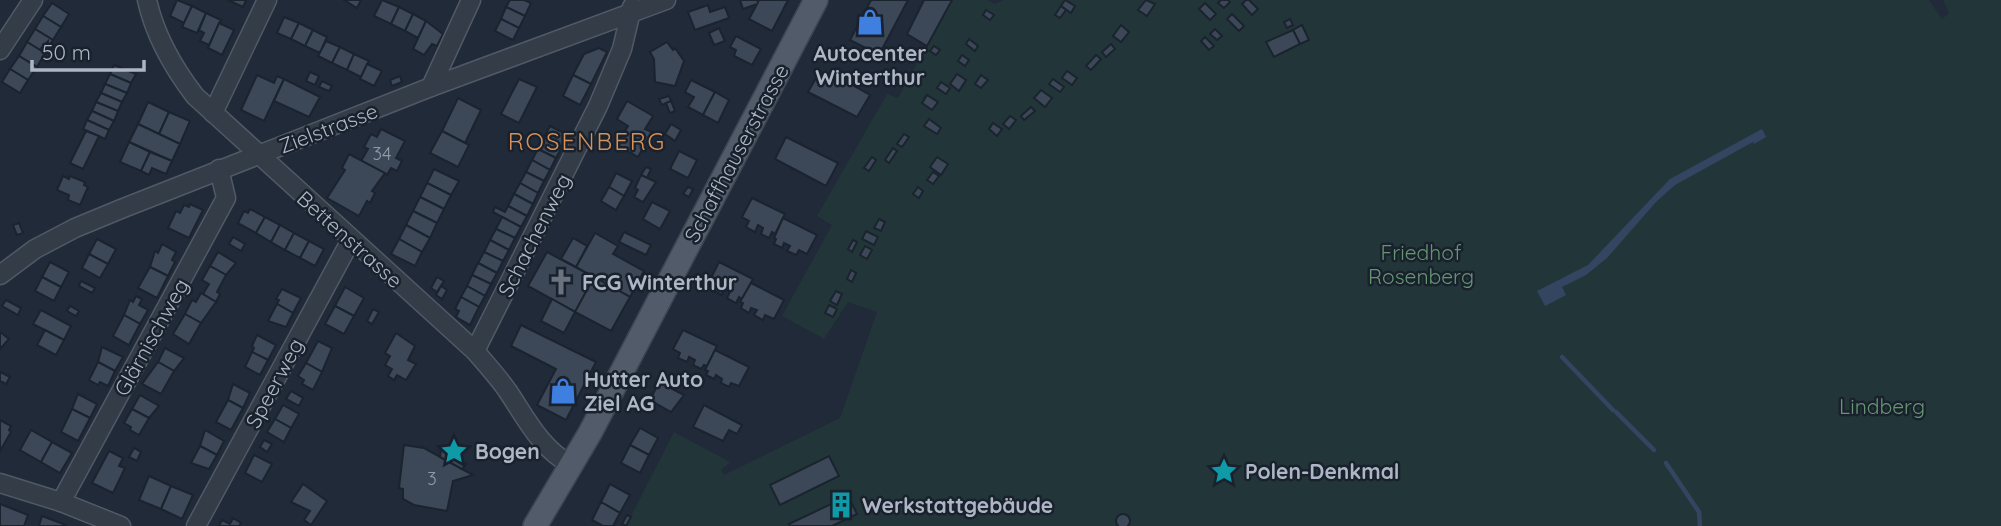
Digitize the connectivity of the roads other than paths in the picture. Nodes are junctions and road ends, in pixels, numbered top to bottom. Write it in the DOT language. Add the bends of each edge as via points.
graph roads {
  1 [pos="33,0"];
  2 [pos="147,0"];
  3 [pos="267,0"];
  4 [pos="471,0"];
  5 [pos="666,0"];
  6 [pos="816,0"];
  7 [pos="632,7"];
  8 [pos="0,50"];
  9 [pos="430,87"];
  10 [pos="213,113"];
  11 [pos="257,154"];
  12 [pos="219,169"];
  13 [pos="351,240"];
  14 [pos="0,275"];
  15 [pos="475,351"];
  16 [pos="571,465"];
  17 [pos="0,483"];
  18 [pos="61,502"];
  19 [pos="121,526"];
  20 [pos="196,526"];
  21 [pos="535,526"];
  1 -- 8 [label="street"];
  2 -- 10 [label="street, Bettenstrasse" via="158,38 172,64"];
  3 -- 10 [label="street"];
  4 -- 9 [label="street"];
  5 -- 7 [label="street, Zielstrasse"];
  6 -- 16 [label="main road, Schaffhauserstrasse"];
  7 -- 9 [label="street, Zielstrasse"];
  7 -- 15 [label="street, Schachenweg" via="622,49 598,106"];
  9 -- 11 [label="street, Zielstrasse"];
  10 -- 11 [label="street, Bettenstrasse"];
  11 -- 12 [label="street, Zielstrasse"];
  11 -- 13 [label="street, Bettenstrasse"];
  12 -- 14 [label="street, Zielstrasse" via="75,228"];
  12 -- 18 [label="street, Glärnischweg" via="226,198"];
  13 -- 15 [label="street, Bettenstrasse"];
  13 -- 20 [label="street, Speerweg"];
  15 -- 16 [label="street, Bettenstrasse" via="533,431"];
  16 -- 21 [label="main road, Schaffhauserstrasse"];
  17 -- 18 [label="street"];
  18 -- 19 [label="street"];
}
